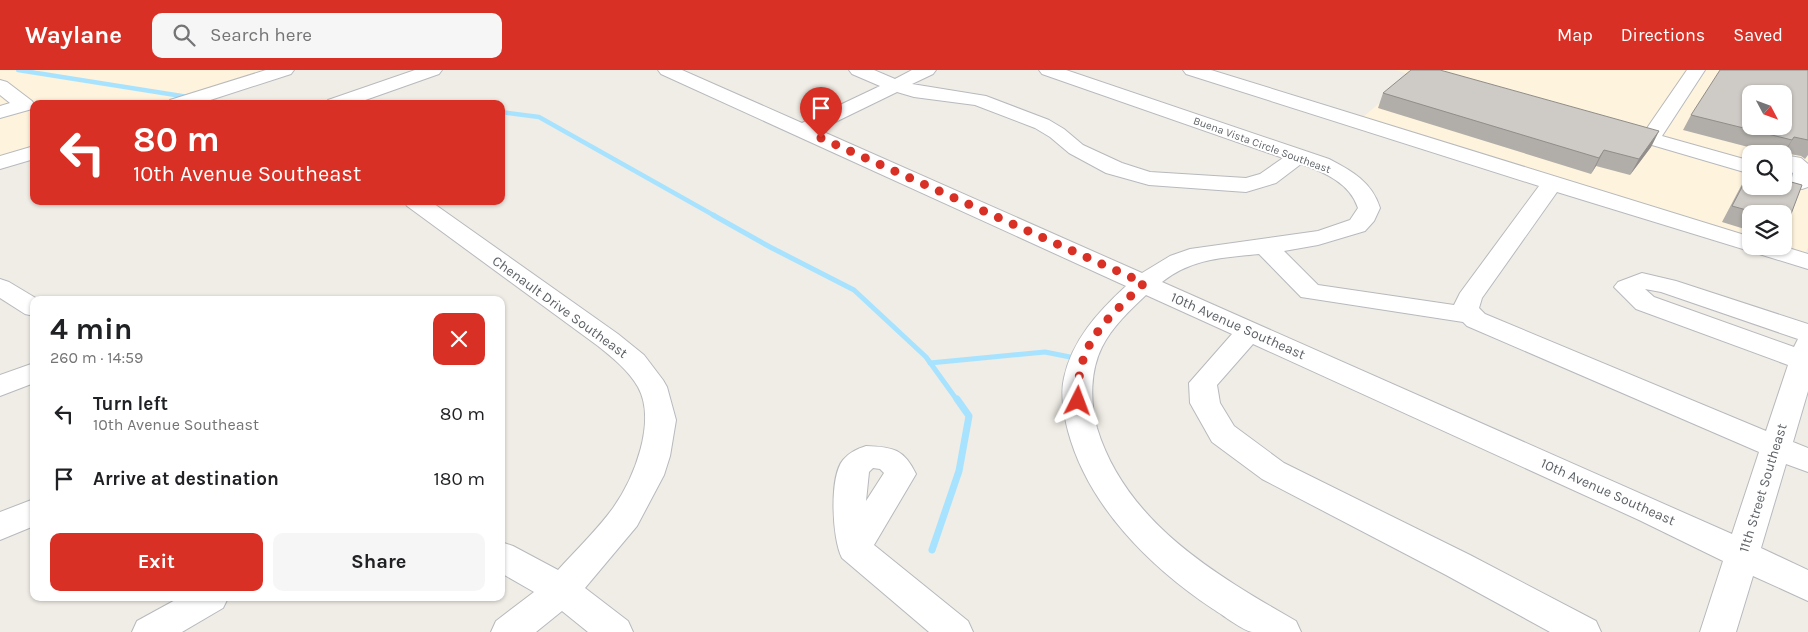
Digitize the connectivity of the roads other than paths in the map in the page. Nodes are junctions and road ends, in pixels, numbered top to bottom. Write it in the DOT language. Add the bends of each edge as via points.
graph roads {
  1 [pos="285,70"];
  2 [pos="433,70"];
  3 [pos="667,70"];
  4 [pos="858,70"];
  5 [pos="927,70"];
  6 [pos="1048,70"];
  7 [pos="1192,70"];
  8 [pos="1696,70"];
  9 [pos="0,86"];
  10 [pos="894,86"];
  11 [pos="190,100"];
  12 [pos="347,100"];
  13 [pos="0,112"];
  14 [pos="1596,123"];
  15 [pos="803,130"];
  16 [pos="1650,138"];
  17 [pos="1681,147"];
  18 [pos="1742,150"];
  19 [pos="30,153"];
  20 [pos="1298,156"];
  21 [pos="0,163"];
  22 [pos="1792,163"];
  23 [pos="1742,165"];
  24 [pos="1798,181"];
  25 [pos="1552,184"];
  26 [pos="421,205"];
  27 [pos="1742,242"];
  28 [pos="1265,246"];
  29 [pos="1785,255"];
  30 [pos="1808,262"];
  31 [pos="1144,283"];
  32 [pos="0,287"];
  33 [pos="30,306"];
  34 [pos="1471,315"];
  35 [pos="1249,332"];
  36 [pos="1807,350"];
  37 [pos="30,374"];
  38 [pos="0,386"];
  39 [pos="1776,447"];
  40 [pos="1808,461"];
  41 [pos="30,513"];
  42 [pos="0,527"];
  43 [pos="854,548"];
  44 [pos="1743,554"];
  45 [pos="505,558"];
  46 [pos="1808,586"];
  47 [pos="562,590"];
  48 [pos="205,601"];
  49 [pos="150,632"];
  50 [pos="509,632"];
  51 [pos="615,632"];
  52 [pos="955,632"];
  53 [pos="1283,632"];
  54 [pos="1583,632"];
  55 [pos="1718,632"];
  1 -- 11 [label="street"];
  2 -- 12 [label="street"];
  3 -- 15 [label="street, 10th Avenue Southeast"];
  4 -- 10 [label="street"];
  5 -- 10 [label="street"];
  6 -- 20 [label="street, Buena Vista Circle Southeast"];
  7 -- 25 [label="street"];
  8 -- 16 [label="street"];
  9 -- 13 [label="street" via="25,105"];
  10 -- 15 [label="street"];
  10 -- 20 [label="street" via="979,100 1042,124 1076,150 1114,168 1149,178 1246,185 1261,183"];
  14 -- 16 [label="street"];
  15 -- 31 [label="street, 10th Avenue Southeast"];
  16 -- 17 [label="street"];
  17 -- 18 [label="street" via="1689,135"];
  17 -- 23 [label="street"];
  19 -- 21 [label="street"];
  20 -- 28 [label="street, Buena Vista Circle Southeast" via="1352,180 1368,198 1369,208 1360,224 1335,235"];
  22 -- 24 [label="street" via="1804,171"];
  25 -- 27 [label="street"];
  25 -- 34 [label="street" via="1469,298 1466,309"];
  26 -- 47 [label="street, Chenault Drive Southeast" via="608,340 634,361 653,387 661,420 648,476 625,517"];
  28 -- 31 [label="street, Buena Vista Circle Southeast" via="1191,256 1162,269"];
  28 -- 34 [label="street" via="1310,292"];
  29 -- 30 [label="street"];
  31 -- 35 [label="street, 10th Avenue Southeast"];
  31 -- 53 [label="street, Buena Vista Circle Southeast" via="1098,328 1084,355 1077,384 1078,417 1089,453 1109,490 1139,528 1179,565"];
  32 -- 33 [label="street"];
  34 -- 39 [label="street" via="1476,320"];
  35 -- 44 [label="street, 10th Avenue Southeast"];
  35 -- 54 [label="street" via="1203,383 1205,403 1223,434 1273,471"];
  36 -- 36 [label="street" via="1667,286 1642,281 1627,287 1645,303"];
  36 -- 39 [label="street, 11th Street Southeast"];
  37 -- 38 [label="street"];
  39 -- 40 [label="street"];
  39 -- 44 [label="street, 11th Street Southeast"];
  41 -- 42 [label="street"];
  43 -- 52 [label="street"];
  44 -- 46 [label="street, 10th Avenue Southeast"];
  44 -- 55 [label="street, 11th Street Southeast"];
  45 -- 47 [label="street"];
  47 -- 50 [label="street, Chenault Drive Southeast"];
  47 -- 51 [label="street"];
  48 -- 49 [label="street"];
}
